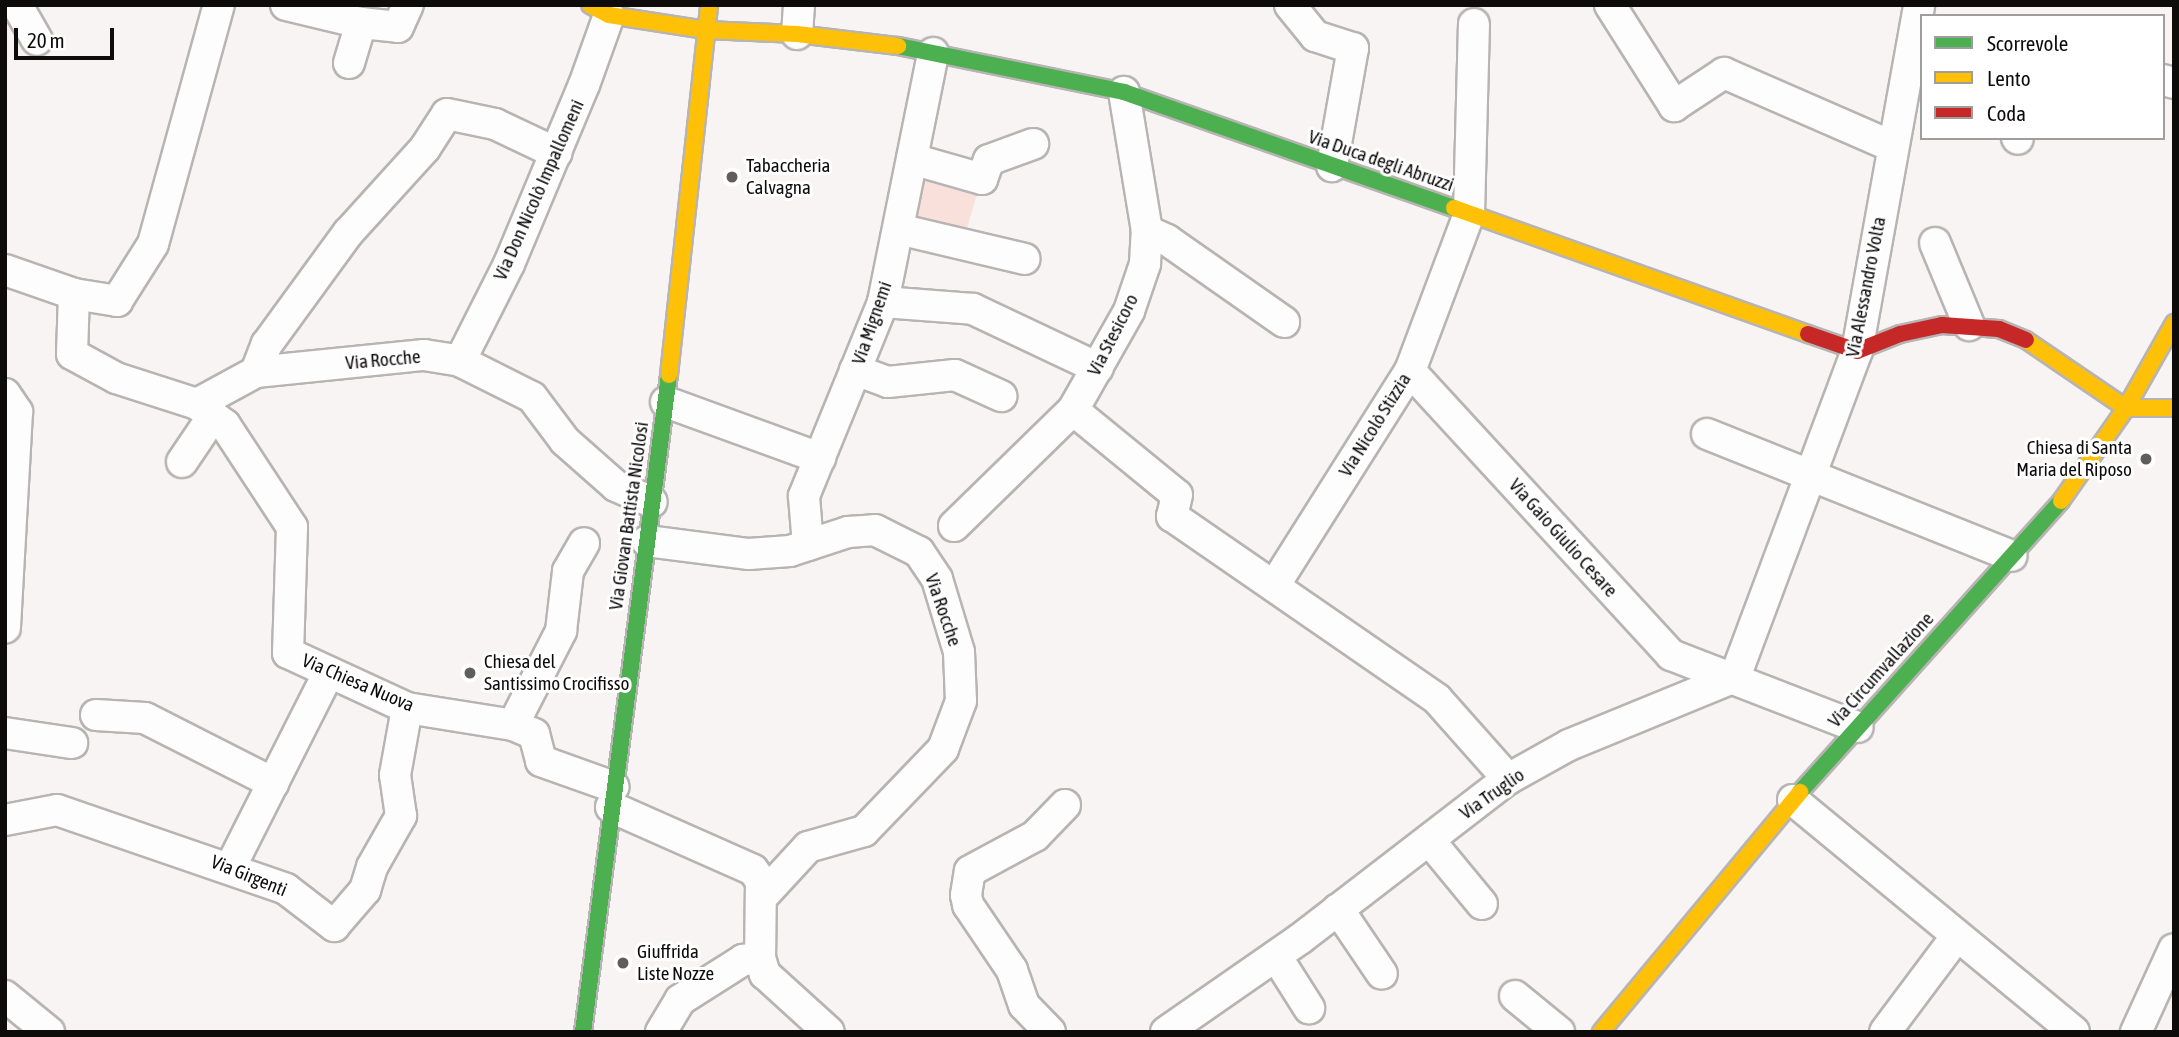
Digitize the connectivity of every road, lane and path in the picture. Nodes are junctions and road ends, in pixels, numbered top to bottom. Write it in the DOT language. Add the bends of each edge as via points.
graph roads {
  1 [pos="17,5"];
  2 [pos="219,5"];
  3 [pos="286,5"];
  4 [pos="408,5"];
  5 [pos="709,5"];
  6 [pos="1290,5"];
  7 [pos="1610,5"];
  8 [pos="1919,5"];
  9 [pos="599,10"];
  10 [pos="798,20"];
  11 [pos="361,23"];
  12 [pos="1474,24"];
  13 [pos="706,30"];
  14 [pos="37,40"];
  15 [pos="933,52"];
  16 [pos="349,62"];
  17 [pos="1914,76"];
  18 [pos="1124,92"];
  19 [pos="1033,144"];
  20 [pos="1891,146"];
  21 [pos="556,153"];
  22 [pos="912,159"];
  23 [pos="1332,166"];
  24 [pos="1469,214"];
  25 [pos="898,229"];
  26 [pos="1147,231"];
  27 [pos="1935,243"];
  28 [pos="1025,259"];
  29 [pos="5,270"];
  30 [pos="74,294"];
  31 [pos="883,302"];
  32 [pos="1284,322"];
  33 [pos="2174,323"];
  34 [pos="1969,324"];
  35 [pos="1857,351"];
  36 [pos="460,361"];
  37 [pos="1098,368"];
  38 [pos="855,370"];
  39 [pos="1410,371"];
  40 [pos="256,372"];
  41 [pos="5,394"];
  42 [pos="1001,396"];
  43 [pos="666,402"];
  44 [pos="2126,408"];
  45 [pos="2174,408"];
  46 [pos="205,410"];
  47 [pos="1073,410"];
  48 [pos="1707,434"];
  49 [pos="820,458"];
  50 [pos="182,462"];
  51 [pos="1812,476"];
  52 [pos="652,502"];
  53 [pos="954,526"];
  54 [pos="647,541"];
  55 [pos="584,542"];
  56 [pos="808,545"];
  57 [pos="2012,556"];
  58 [pos="1274,586"];
  59 [pos="5,628"];
  60 [pos="329,671"];
  61 [pos="1735,677"];
  62 [pos="407,708"];
  63 [pos="96,715"];
  64 [pos="513,725"];
  65 [pos="1858,727"];
  66 [pos="5,733"];
  67 [pos="72,743"];
  68 [pos="1508,779"];
  69 [pos="273,783"];
  70 [pos="612,797"];
  71 [pos="1793,800"];
  72 [pos="1065,805"];
  73 [pos="5,820"];
  74 [pos="1429,840"];
  75 [pos="231,866"];
  76 [pos="761,898"];
  77 [pos="1482,904"];
  78 [pos="1338,909"];
  79 [pos="1956,937"];
  80 [pos="2174,949"];
  81 [pos="1276,956"];
  82 [pos="760,958"];
  83 [pos="1382,974"];
  84 [pos="5,996"];
  85 [pos="1515,996"];
  86 [pos="1308,1008"];
  87 [pos="1178,1028"];
  88 [pos="49,1032"];
  89 [pos="583,1032"];
  90 [pos="660,1032"];
  91 [pos="828,1032"];
  92 [pos="1050,1032"];
  93 [pos="1559,1032"];
  94 [pos="1601,1032"];
  95 [pos="1885,1032"];
  96 [pos="2074,1032"];
  97 [pos="2136,1032"];
  1 -- 14 [label="street"];
  2 -- 30 [label="street" via="153,244 117,300"];
  3 -- 11 [label="street"];
  4 -- 11 [label="street" via="398,27"];
  5 -- 13 [label="street, Via Giovan Battista Nicolosi"];
  6 -- 23 [label="street" via="1315,36 1353,48"];
  7 -- 20 [label="street" via="1674,106 1724,73"];
  8 -- 17 [label="street, Via Alessandro Volta"];
  9 -- 13 [label="street, Via Duca degli Abruzzi"];
  9 -- 21 [label="street, Via Don Nicolò Impallomeni"];
  10 -- 13 [label="street, Via Duca degli Abruzzi"];
  10 -- 15 [label="street, Via Duca degli Abruzzi"];
  11 -- 16 [label="street"];
  12 -- 24 [label="street, Via Nicolò Stizzia"];
  13 -- 43 [label="street, Via Giovan Battista Nicolosi"];
  15 -- 18 [label="street, Via Duca degli Abruzzi" via="985,67"];
  15 -- 22 [label="street, Via Mignemi"];
  17 -- 20 [label="street, Via Alessandro Volta"];
  18 -- 23 [label="street, Via Duca degli Abruzzi"];
  18 -- 26 [label="street, Via Stesicoro"];
  19 -- 22 [label="street" via="989,160 982,179"];
  20 -- 35 [label="street, Via Alessandro Volta"];
  21 -- 36 [label="street, Via Don Nicolò Impallomeni" via="509,264"];
  21 -- 40 [label="street" via="495,124 447,114 425,148 348,233 267,344"];
  22 -- 25 [label="street, Via Mignemi"];
  23 -- 24 [label="street, Via Duca degli Abruzzi"];
  24 -- 35 [label="street, Via Duca degli Abruzzi"];
  24 -- 39 [label="street, Via Nicolò Stizzia"];
  25 -- 28 [label="street"];
  25 -- 31 [label="street, Via Mignemi"];
  26 -- 32 [label="street"];
  26 -- 37 [label="street, Via Stesicoro" via="1145,264 1129,311"];
  27 -- 34 [label="street"];
  29 -- 30 [label="street"];
  30 -- 46 [label="street" via="72,354 117,378"];
  31 -- 37 [label="street" via="973,309"];
  31 -- 38 [label="street, Via Mignemi"];
  33 -- 44 [label="street, Via Circumvallazione"];
  34 -- 35 [label="street" via="1900,334"];
  34 -- 44 [label="street" via="1999,328 2032,342"];
  35 -- 51 [label="street, Via Alessandro Volta"];
  36 -- 40 [label="street, Via Rocche" via="424,355"];
  36 -- 52 [label="street, Via Rocche" via="532,397 575,450 616,486"];
  37 -- 47 [label="street, Via Stesicoro"];
  38 -- 42 [label="street" via="888,383 955,375"];
  38 -- 49 [label="street, Via Mignemi"];
  39 -- 58 [label="street, Via Nicolò Stizzia"];
  39 -- 61 [label="street, Via Gaio Giulio Cesare" via="1671,655"];
  40 -- 46 [label="street, Via Rocche"];
  41 -- 59 [label="street" via="18,412"];
  43 -- 49 [label="street"];
  43 -- 52 [label="street, Via Giovan Battista Nicolosi"];
  44 -- 45 [label="street"];
  44 -- 57 [label="street, Via Circumvallazione" via="2064,497"];
  46 -- 50 [label="street"];
  46 -- 60 [label="street, Via Chiesa Nuova" via="225,425 292,527 288,653"];
  47 -- 53 [label="street, Via Stesicoro"];
  47 -- 58 [label="street" via="1177,495 1172,516"];
  48 -- 51 [label="street"];
  49 -- 56 [label="street, Via Mignemi" via="804,495"];
  51 -- 57 [label="street"];
  51 -- 61 [label="street, Via Alessandro Volta"];
  52 -- 54 [label="street, Via Giovan Battista Nicolosi"];
  54 -- 56 [label="street, Via Rocche" via="749,554"];
  54 -- 70 [label="street, Via Giovan Battista Nicolosi"];
  55 -- 64 [label="street" via="568,571 561,631"];
  56 -- 76 [label="street, Via Rocche" via="848,532 875,530 919,552 937,579 959,652 961,701 943,749 864,831 808,847"];
  57 -- 65 [label="street, Via Circumvallazione"];
  58 -- 68 [label="street" via="1437,699"];
  60 -- 62 [label="street, Via Chiesa Nuova"];
  60 -- 69 [label="street"];
  61 -- 65 [label="street"];
  61 -- 68 [label="street, Via Truglio" via="1569,745"];
  62 -- 64 [label="street, Via Chiesa Nuova"];
  62 -- 75 [label="street, Via Girgenti" via="395,775 401,816 372,867 365,890 334,926 286,889"];
  63 -- 69 [label="street" via="145,718"];
  64 -- 70 [label="street" via="534,734 541,761"];
  65 -- 71 [label="street, Via Circumvallazione"];
  66 -- 67 [label="street"];
  68 -- 74 [label="street, Via Truglio"];
  69 -- 75 [label="street"];
  70 -- 76 [label="street" via="737,860 761,881"];
  70 -- 89 [label="street, Via Giovan Battista Nicolosi"];
  71 -- 79 [label="street"];
  71 -- 94 [label="street, Via Circumvallazione"];
  72 -- 92 [label="street" via="1035,836 970,872 966,895 968,905 1012,970 1024,1005"];
  73 -- 75 [label="street, Via Girgenti" via="57,810"];
  74 -- 77 [label="street"];
  74 -- 78 [label="street, Via Truglio"];
  76 -- 82 [label="street"];
  78 -- 81 [label="street, Via Truglio"];
  78 -- 83 [label="street"];
  79 -- 95 [label="street"];
  79 -- 96 [label="street"];
  80 -- 97 [label="street"];
  81 -- 86 [label="street"];
  81 -- 87 [label="street, Via Truglio"];
  82 -- 90 [label="street" via="743,960 680,1000"];
  82 -- 91 [label="street" via="765,974"];
  84 -- 88 [label="street"];
  85 -- 93 [label="street"];
}
